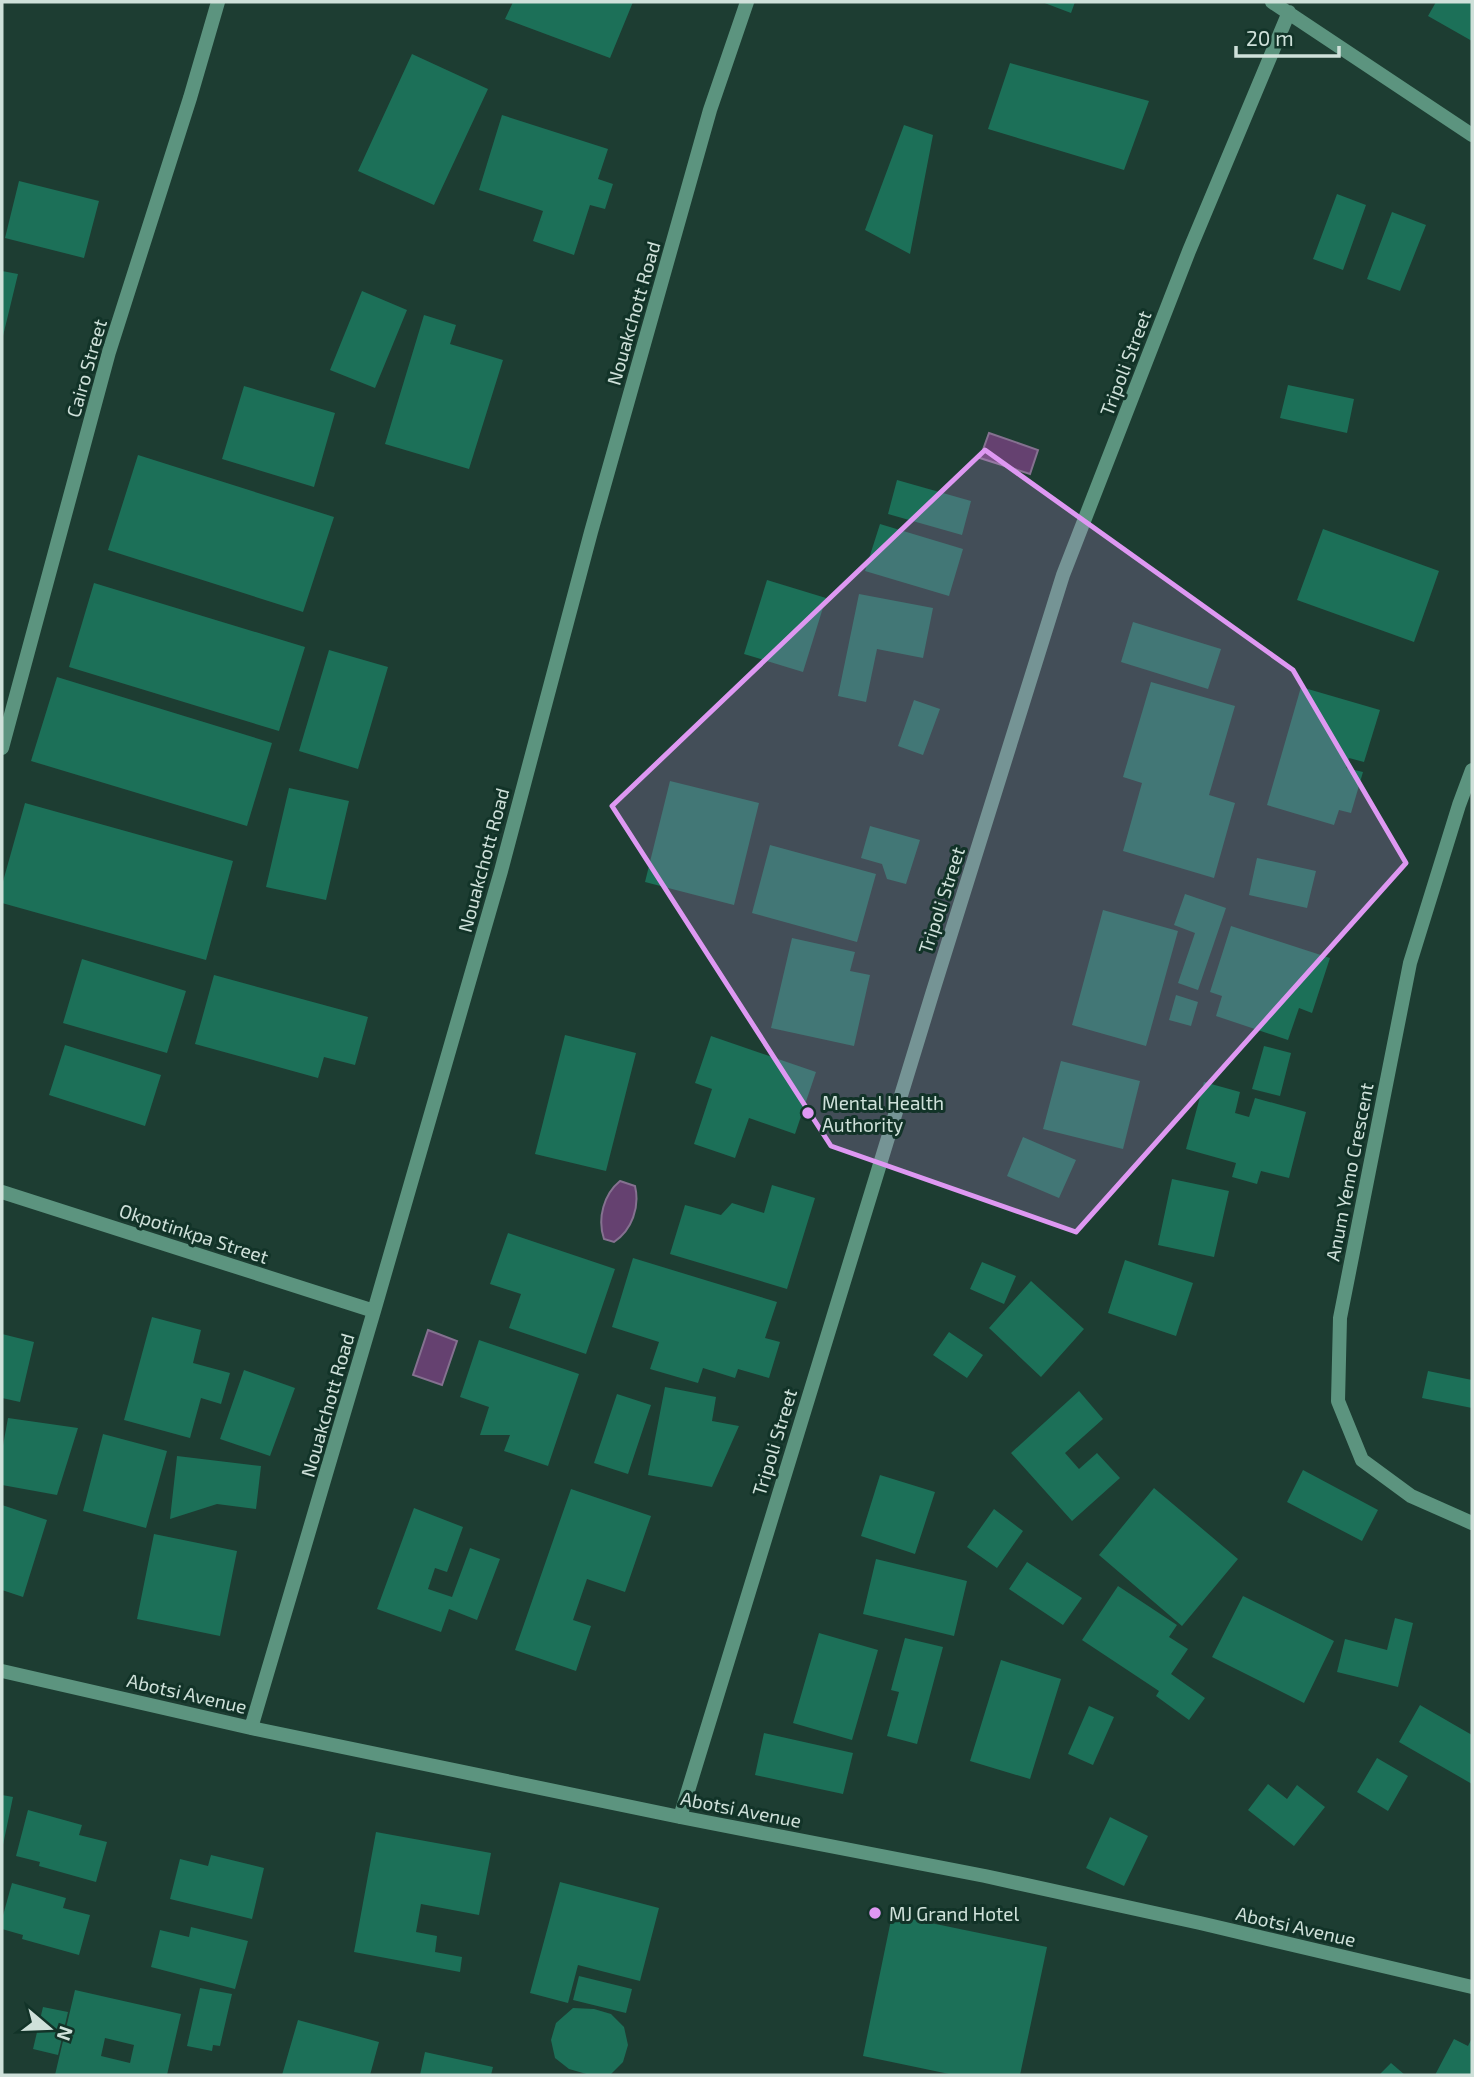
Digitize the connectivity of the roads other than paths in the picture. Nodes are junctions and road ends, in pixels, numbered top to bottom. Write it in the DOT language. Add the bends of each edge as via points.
graph roads {
  1 [pos="218,2"];
  2 [pos="747,2"];
  3 [pos="1272,2"];
  4 [pos="1289,12"];
  5 [pos="1472,135"];
  6 [pos="2,748"];
  7 [pos="1472,770"];
  8 [pos="2,1192"];
  9 [pos="374,1311"];
  10 [pos="1472,1522"];
  11 [pos="2,1671"];
  12 [pos="251,1728"];
  13 [pos="680,1816"];
  14 [pos="1472,1987"];
  1 -- 6 [label="street, Cairo Street" via="109,352"];
  2 -- 9 [label="street, Nouakchott Road" via="710,110 501,871"];
  3 -- 4 [label="street"];
  4 -- 5 [label="street"];
  4 -- 13 [label="street, Tripoli Street" via="1189,251 1063,575"];
  7 -- 10 [label="street, Anum Yemo Crescent" via="1410,963 1340,1318 1338,1401 1362,1460 1411,1496"];
  8 -- 9 [label="street, Okpotinkpa Street"];
  9 -- 12 [label="street, Nouakchott Road"];
  11 -- 12 [label="street, Abotsi Avenue"];
  12 -- 13 [label="street, Abotsi Avenue"];
  13 -- 14 [label="street, Abotsi Avenue" via="985,1876"];
}
